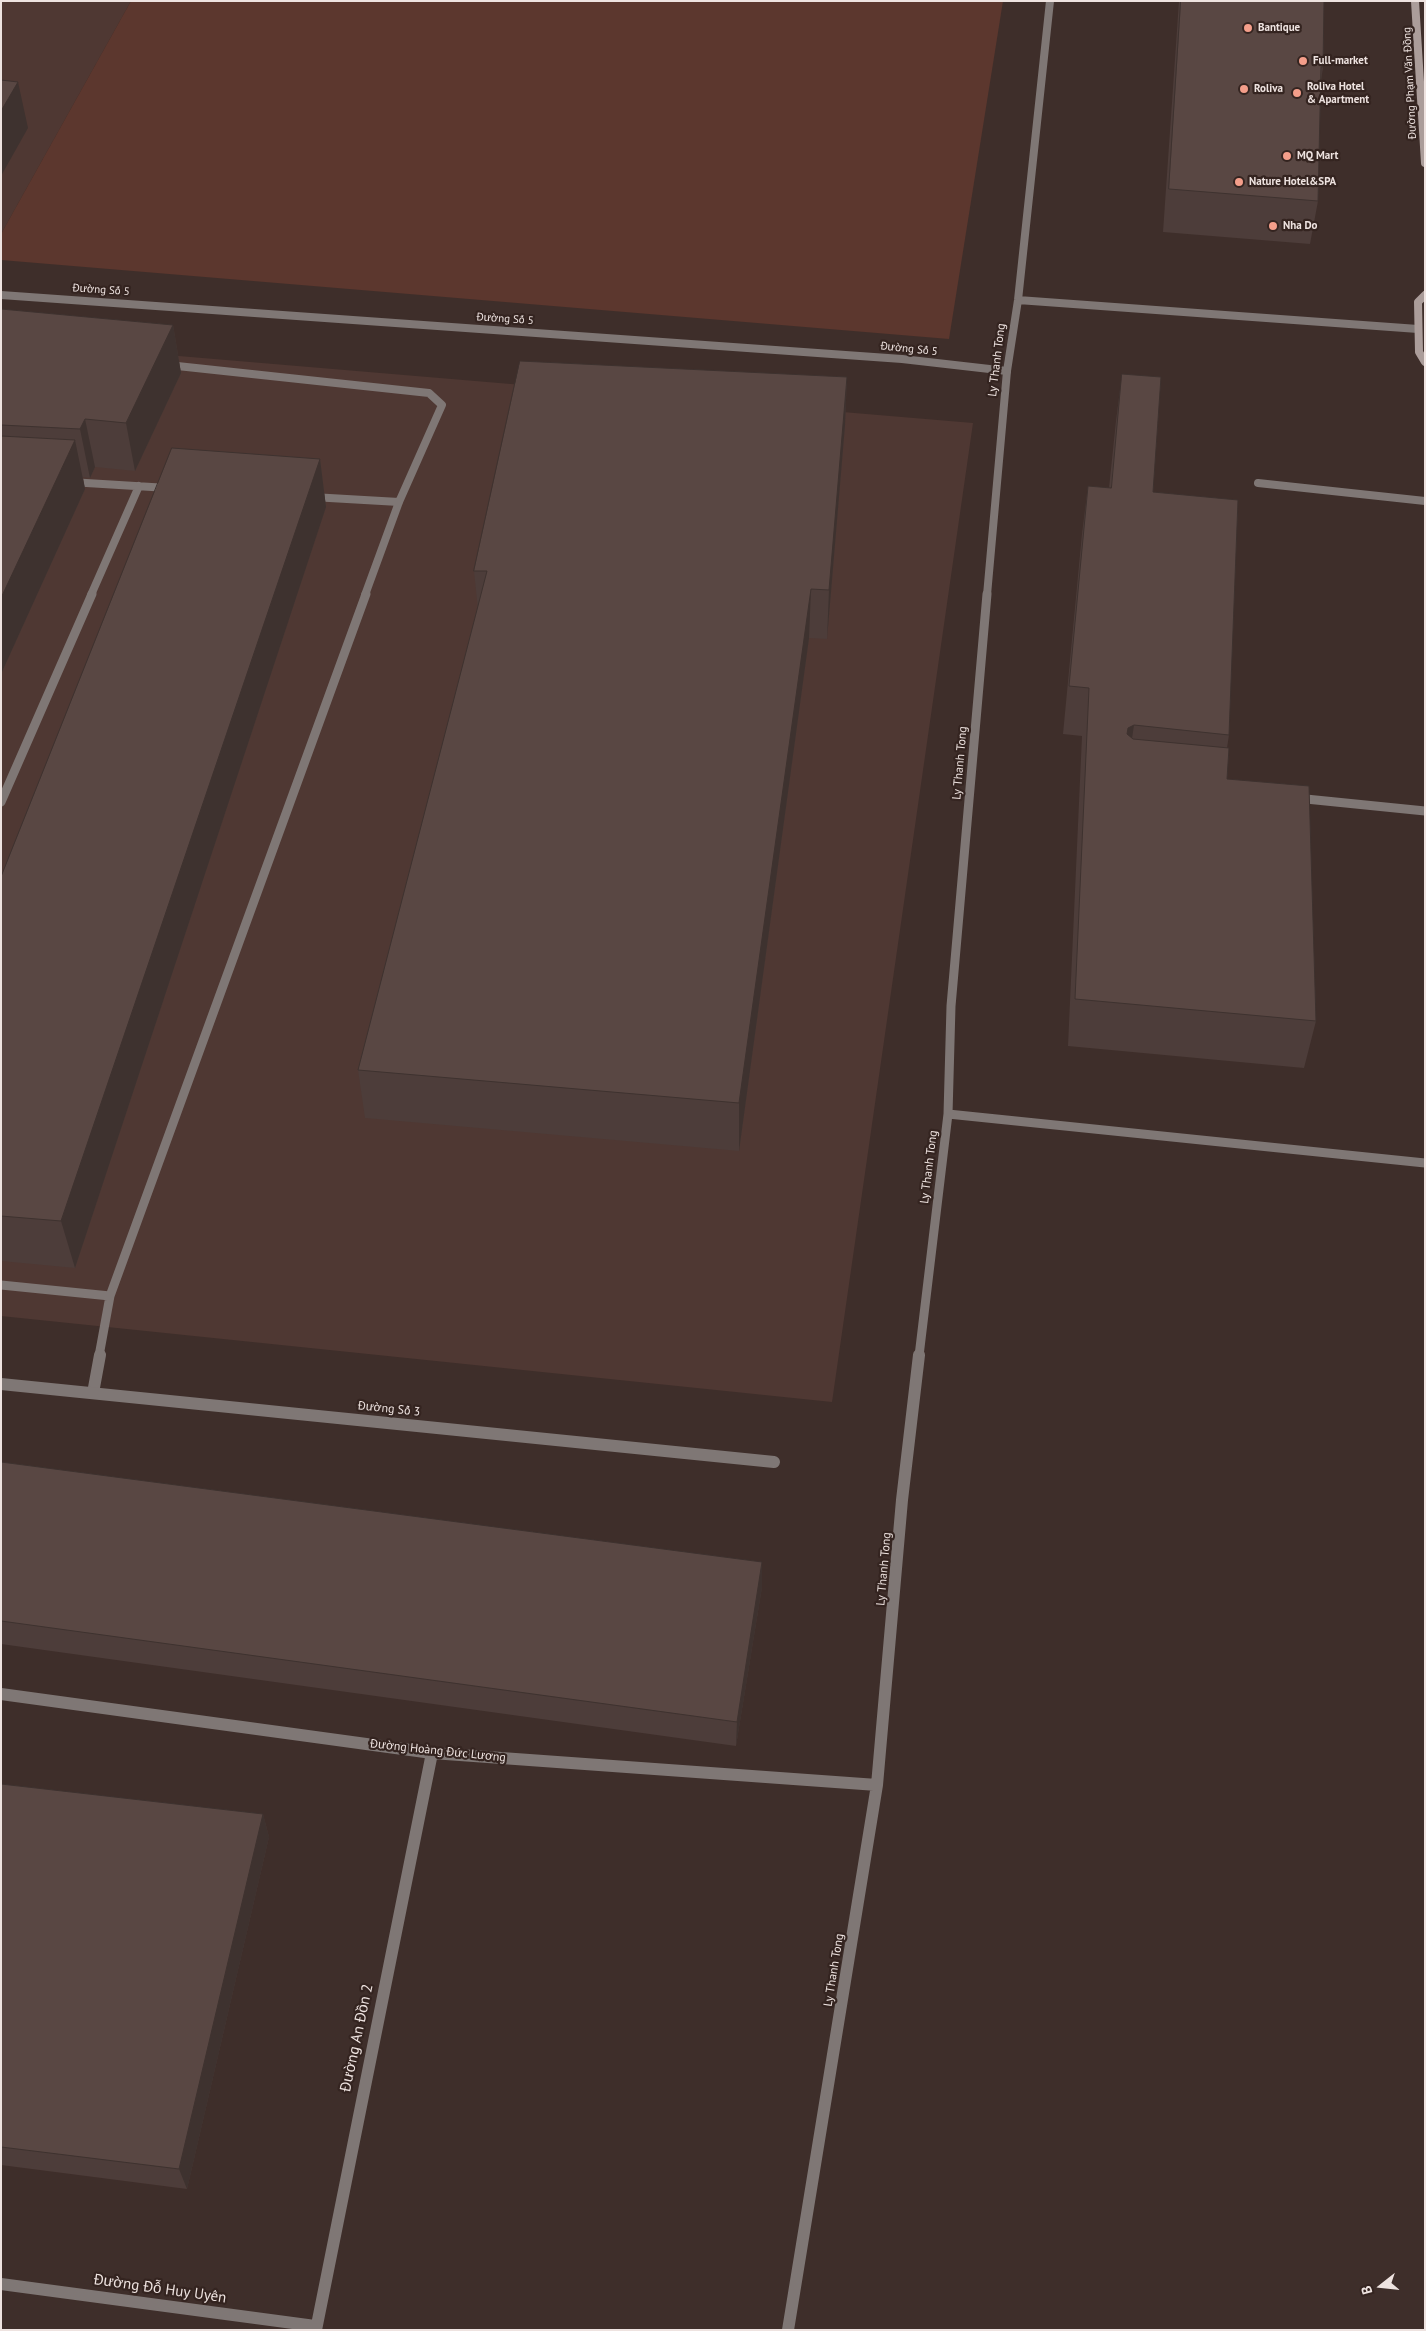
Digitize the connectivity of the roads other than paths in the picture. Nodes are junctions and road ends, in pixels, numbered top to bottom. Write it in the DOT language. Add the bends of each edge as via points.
graph roads {
  1 [pos="1050,1"];
  2 [pos="1416,1"];
  3 [pos="1425,163"];
  4 [pos="1,294"];
  5 [pos="1425,295"];
  6 [pos="1018,300"];
  7 [pos="1418,329"];
  8 [pos="1425,362"];
  9 [pos="158,364"];
  10 [pos="1007,371"];
  11 [pos="60,481"];
  12 [pos="1258,484"];
  13 [pos="139,486"];
  14 [pos="178,488"];
  15 [pos="302,496"];
  16 [pos="1425,501"];
  17 [pos="399,502"];
  18 [pos="1282,796"];
  19 [pos="1,802"];
  20 [pos="1425,811"];
  21 [pos="948,1114"];
  22 [pos="1425,1163"];
  23 [pos="1,1285"];
  24 [pos="110,1296"];
  25 [pos="1,1384"];
  26 [pos="93,1393"];
  27 [pos="774,1462"];
  28 [pos="1,1694"];
  29 [pos="432,1753"];
  30 [pos="877,1785"];
  31 [pos="1,2284"];
  32 [pos="315,2328"];
  33 [pos="788,2330"];
  1 -- 6 [label="street, Ly Thanh Tong"];
  2 -- 3 [label="main road, Đường Phạm Văn Đồng"];
  4 -- 10 [label="street, Đường Số 5" via="902,359"];
  5 -- 7 [label="main road" via="1418,302"];
  6 -- 7 [label="street"];
  6 -- 10 [label="street, Ly Thanh Tong"];
  7 -- 8 [label="main road" via="1419,352"];
  9 -- 17 [label="street" via="429,393 442,405"];
  10 -- 21 [label="street, Ly Thanh Tong" via="951,1006"];
  11 -- 13 [label="street"];
  12 -- 16 [label="street"];
  13 -- 14 [label="street"];
  13 -- 19 [label="street"];
  15 -- 17 [label="street"];
  17 -- 24 [label="street"];
  18 -- 20 [label="street"];
  21 -- 22 [label="street"];
  21 -- 30 [label="street, Ly Thanh Tong" via="902,1500"];
  23 -- 24 [label="street"];
  24 -- 26 [label="street"];
  25 -- 26 [label="street, Đường Số 3"];
  26 -- 27 [label="street, Đường Số 3"];
  28 -- 29 [label="street, Đường Hoàng Đức Lương"];
  29 -- 30 [label="street, Đường Hoàng Đức Lương"];
  29 -- 32 [label="street, Đường An Đồn 2"];
  30 -- 33 [label="street, Ly Thanh Tong"];
  31 -- 32 [label="street, Đường Đỗ Huy Uyên"];
}
